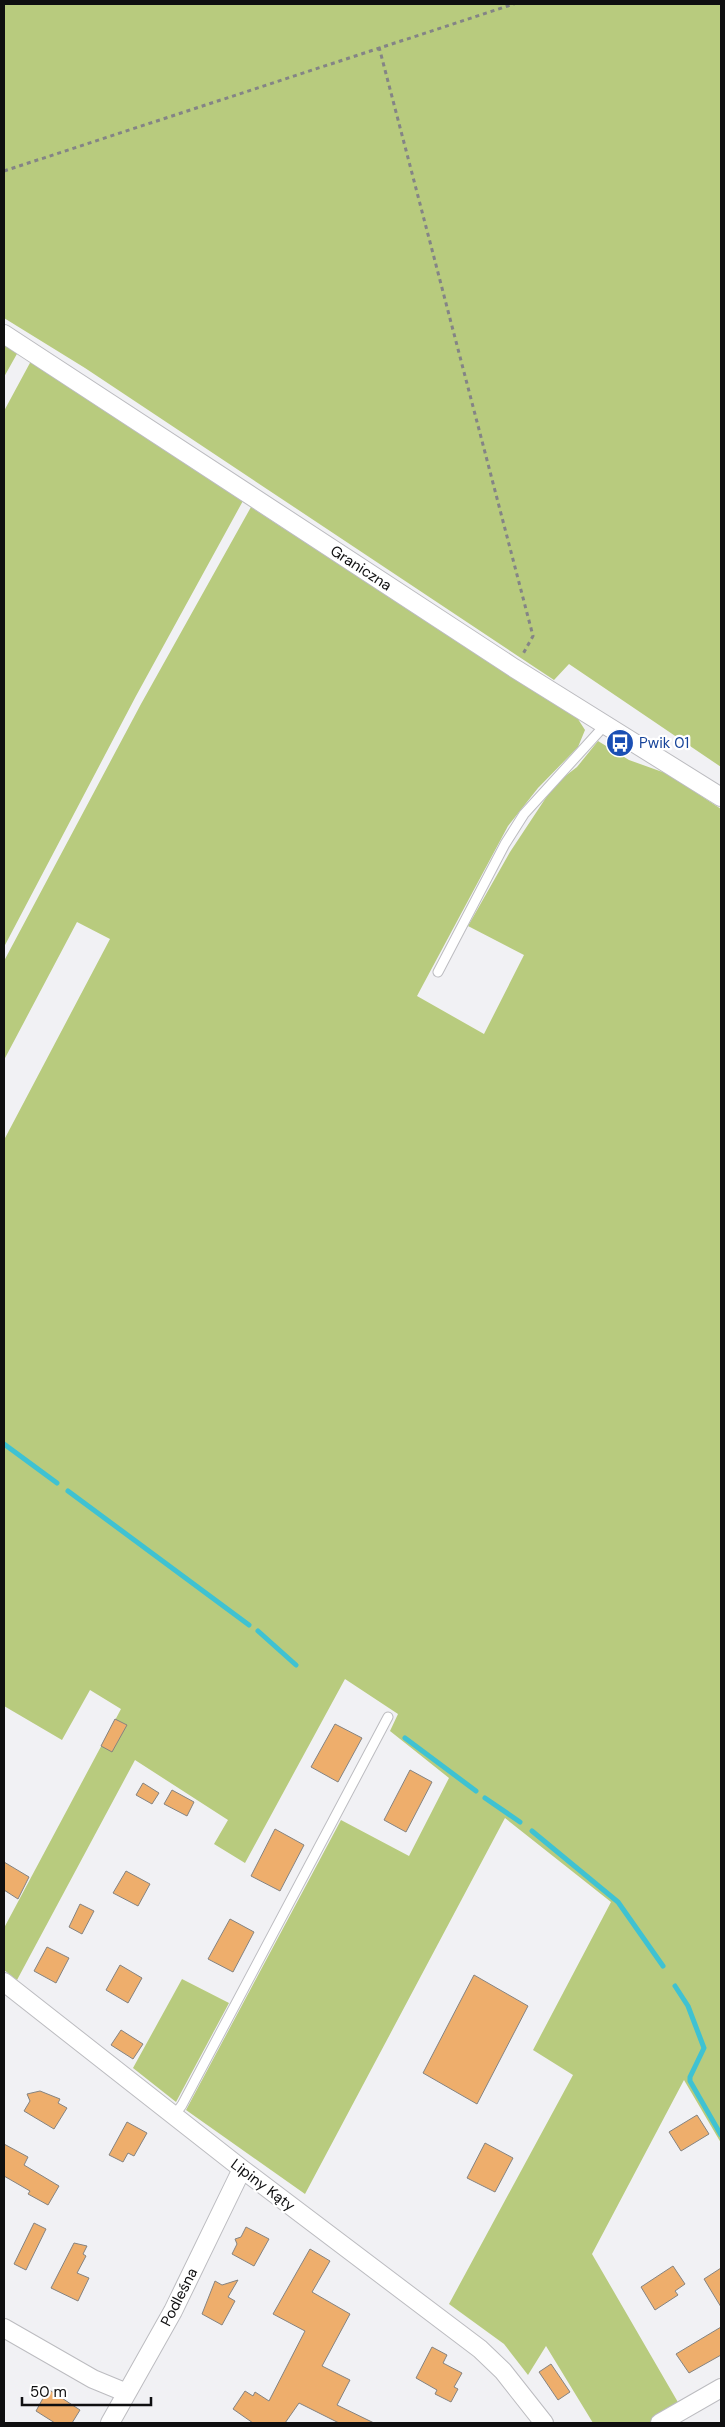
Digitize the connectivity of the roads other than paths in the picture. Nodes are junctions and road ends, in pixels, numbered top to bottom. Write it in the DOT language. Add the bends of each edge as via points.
graph roads {
  1 [pos="4,334"];
  2 [pos="606,724"];
  3 [pos="721,797"];
  4 [pos="438,972"];
  5 [pos="388,1717"];
  6 [pos="4,1982"];
  7 [pos="174,2116"];
  8 [pos="242,2169"];
  9 [pos="4,2328"];
  10 [pos="721,2388"];
  11 [pos="127,2393"];
  12 [pos="110,2423"];
  13 [pos="544,2423"];
  14 [pos="660,2423"];
  1 -- 2 [label="street, Graniczna" via="514,668"];
  2 -- 3 [label="street, Graniczna"];
  2 -- 4 [label="lane" via="524,814"];
  5 -- 7 [label="lane"];
  6 -- 7 [label="street, Lipiny Kąty"];
  7 -- 8 [label="street, Lipiny Kąty"];
  8 -- 11 [label="street, Podleśna" via="172,2311"];
  8 -- 13 [label="street, Lipiny Kąty" via="480,2348 520,2391"];
  9 -- 11 [label="street" via="93,2379"];
  10 -- 14 [label="street"];
  11 -- 12 [label="street, Podleśna"];
}
